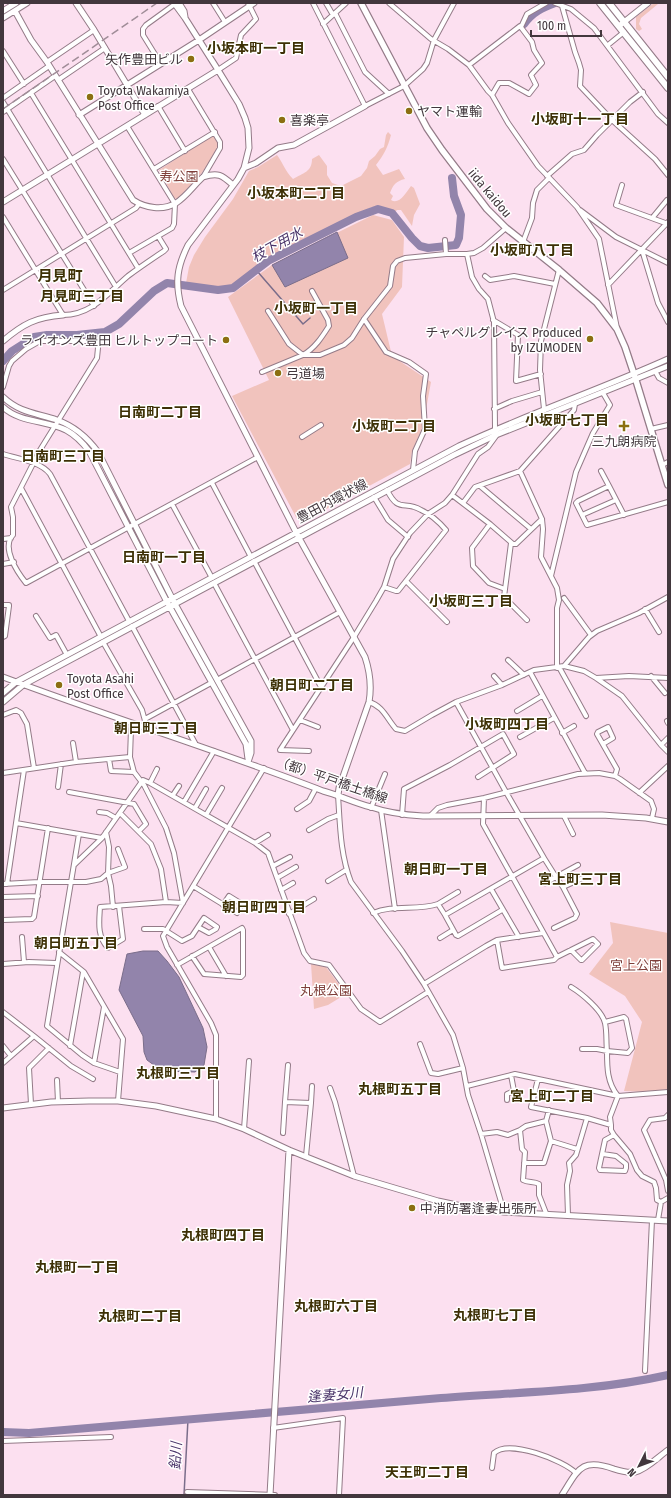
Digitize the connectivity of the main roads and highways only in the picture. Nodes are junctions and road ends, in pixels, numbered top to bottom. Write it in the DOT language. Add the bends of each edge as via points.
graph roads {
  1 [pos="361,3"];
  2 [pos="600,3"];
  3 [pos="610,3"];
  4 [pos="668,77"];
  5 [pos="668,88"];
  6 [pos="668,485"];
  1 -- 6 [label="main road, iida kaidou" via="427,128 486,209 597,303 617,329 625,346"];
  2 -- 5 [label="highway"];
  3 -- 4 [label="highway"];
}
